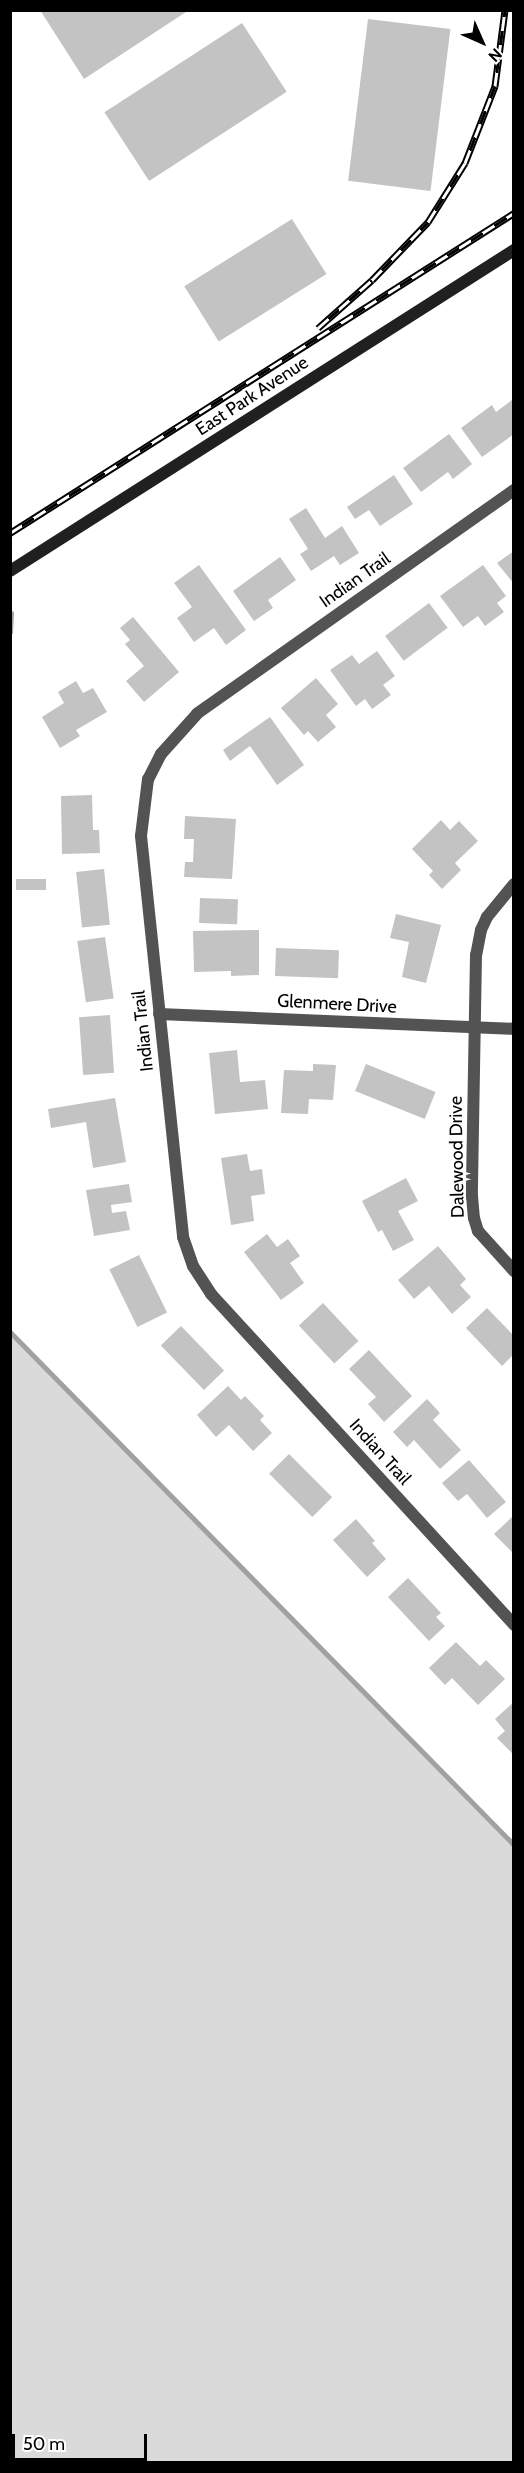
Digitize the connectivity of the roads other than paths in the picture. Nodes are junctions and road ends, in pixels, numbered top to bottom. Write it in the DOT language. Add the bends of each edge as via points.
graph roads {
  1 [pos="513,250"];
  2 [pos="513,490"];
  3 [pos="10,571"];
  4 [pos="513,884"];
  5 [pos="159,1014"];
  6 [pos="474,1028"];
  7 [pos="513,1029"];
  8 [pos="513,1271"];
  9 [pos="513,1625"];
  1 -- 3 [label="street, East Park Avenue"];
  2 -- 5 [label="street, Indian Trail" via="197,714 161,754 148,779 141,836"];
  4 -- 6 [label="street, Dalewood Drive" via="494,905 481,930 476,955"];
  5 -- 6 [label="street, Glenmere Drive"];
  5 -- 9 [label="street, Indian Trail" via="183,1237 202,1281"];
  6 -- 7 [label="street, Glenmere Drive"];
  6 -- 8 [label="street, Dalewood Drive" via="474,1218 486,1242"];
}
